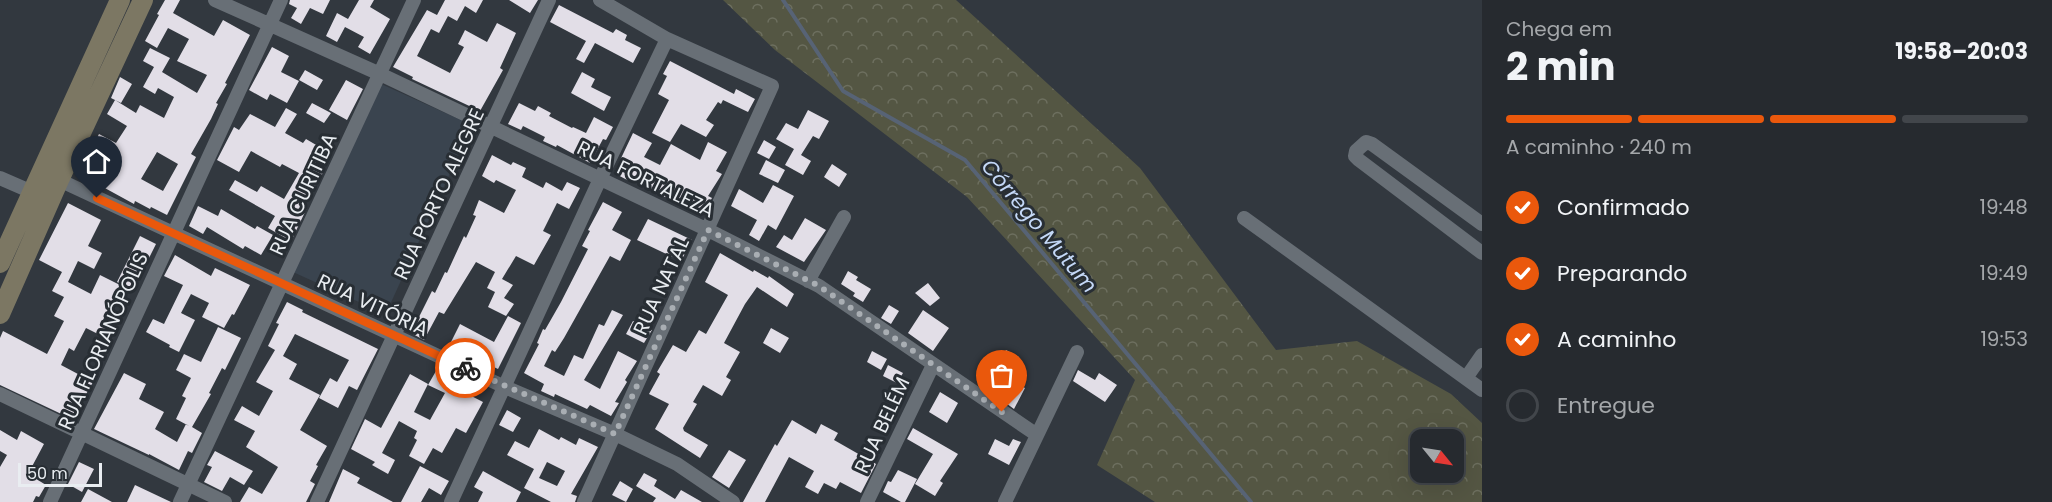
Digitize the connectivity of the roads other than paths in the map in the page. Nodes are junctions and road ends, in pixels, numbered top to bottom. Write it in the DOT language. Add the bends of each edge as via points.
graph roads {
  1 [pos="120,0"];
  2 [pos="143,0"];
  3 [pos="215,0"];
  4 [pos="281,0"];
  5 [pos="414,0"];
  6 [pos="549,0"];
  7 [pos="600,0"];
  8 [pos="270,24"];
  9 [pos="667,39"];
  10 [pos="380,74"];
  11 [pos="492,127"];
  12 [pos="0,178"];
  13 [pos="600,179"];
  14 [pos="59,180"];
  15 [pos="32,192"];
  16 [pos="50,200"];
  17 [pos="844,217"];
  18 [pos="1244,218"];
  19 [pos="1482,224"];
  20 [pos="15,230"];
  21 [pos="708,230"];
  22 [pos="173,234"];
  23 [pos="33,240"];
  24 [pos="1482,253"];
  25 [pos="0,262"];
  26 [pos="808,281"];
  27 [pos="282,285"];
  28 [pos="2,305"];
  29 [pos="394,336"];
  30 [pos="1077,352"];
  31 [pos="1482,355"];
  32 [pos="933,365"];
  33 [pos="1466,378"];
  34 [pos="505,387"];
  35 [pos="1482,390"];
  36 [pos="0,394"];
  37 [pos="82,434"];
  38 [pos="615,434"];
  39 [pos="1037,435"];
  40 [pos="188,484"];
  41 [pos="50,502"];
  42 [pos="180,502"];
  43 [pos="225,502"];
  44 [pos="317,502"];
  45 [pos="451,502"];
  46 [pos="584,502"];
  47 [pos="733,502"];
  48 [pos="867,502"];
  49 [pos="1005,502"];
  1 -- 15 [label="main road"];
  2 -- 14 [label="main road"];
  3 -- 8 [label="street, RUA FORTALEZA"];
  4 -- 8 [label="street, RUA FLORIANÓPOLIS"];
  5 -- 10 [label="street, RUA CURITIBA"];
  6 -- 11 [label="street, RUA PORTO ALEGRE"];
  7 -- 9 [label="street"];
  8 -- 10 [label="street, RUA FORTALEZA"];
  8 -- 22 [label="street, RUA FLORIANÓPOLIS"];
  9 -- 13 [label="street"];
  9 -- 21 [label="street, RUA NATAL" via="772,86"];
  10 -- 11 [label="street, RUA FORTALEZA"];
  10 -- 27 [label="street, RUA CURITIBA"];
  11 -- 13 [label="street, RUA FORTALEZA"];
  11 -- 29 [label="street, RUA PORTO ALEGRE"];
  12 -- 15 [label="street"];
  13 -- 21 [label="street, RUA FORTALEZA"];
  13 -- 34 [label="street"];
  14 -- 16 [label="main road"];
  14 -- 22 [label="street, RUA VITÓRIA"];
  15 -- 16 [label="street"];
  15 -- 20 [label="main road"];
  16 -- 23 [label="main road"];
  17 -- 26 [label="street"];
  18 -- 33 [label="street"];
  19 -- 24 [label="street" via="1372,144 1366,142 1356,150 1359,160"];
  20 -- 23 [label="main road"];
  20 -- 25 [label="main road"];
  21 -- 26 [label="street, RUA FORTALEZA"];
  21 -- 38 [label="street, RUA NATAL"];
  22 -- 27 [label="street, RUA VITÓRIA"];
  22 -- 37 [label="street, RUA FLORIANÓPOLIS"];
  23 -- 28 [label="main road"];
  26 -- 32 [label="street, RUA FORTALEZA"];
  27 -- 29 [label="street, RUA VITÓRIA"];
  27 -- 40 [label="street, RUA CURITIBA"];
  29 -- 34 [label="street, RUA VITÓRIA"];
  29 -- 44 [label="street, RUA PORTO ALEGRE"];
  30 -- 39 [label="street"];
  31 -- 33 [label="street"];
  32 -- 39 [label="street, RUA FORTALEZA"];
  32 -- 48 [label="street, RUA BELÉM"];
  33 -- 35 [label="street"];
  34 -- 38 [label="street, RUA VITÓRIA"];
  34 -- 45 [label="street"];
  36 -- 37 [label="street"];
  37 -- 40 [label="street"];
  37 -- 41 [label="street, RUA FLORIANÓPOLIS"];
  38 -- 46 [label="street, RUA NATAL"];
  38 -- 47 [label="street, RUA VITÓRIA" via="677,464"];
  39 -- 49 [label="street"];
  40 -- 42 [label="street, RUA CURITIBA"];
  40 -- 43 [label="street"];
}
